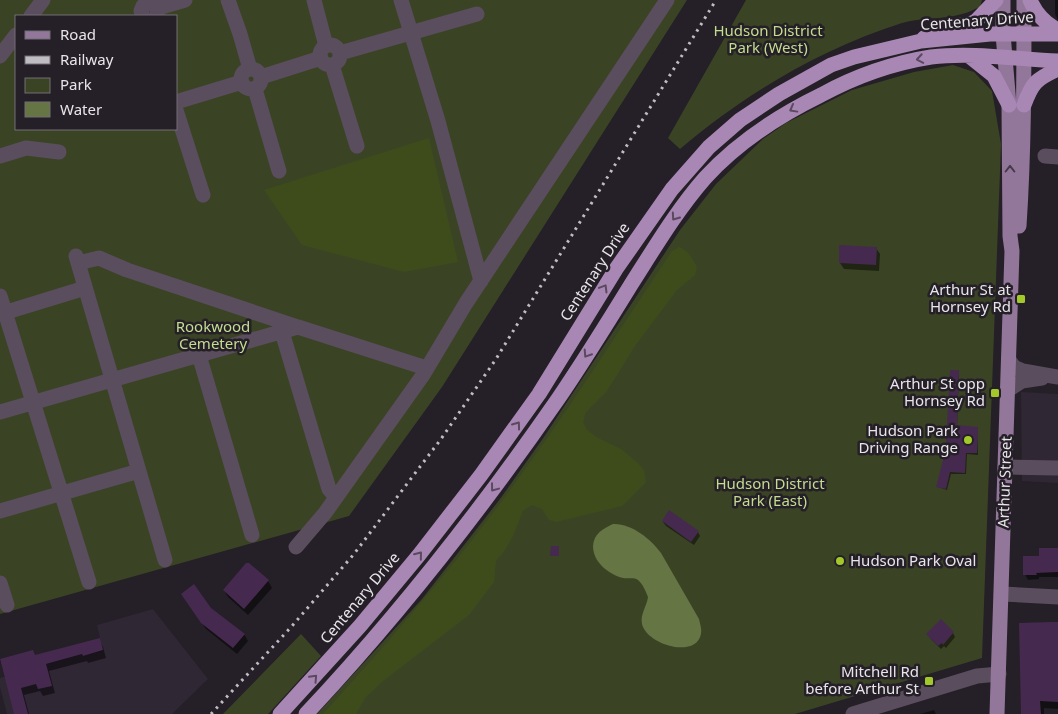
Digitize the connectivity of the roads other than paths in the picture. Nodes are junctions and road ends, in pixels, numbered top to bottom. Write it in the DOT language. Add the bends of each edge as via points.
graph roads {
  1 [pos="43,0"];
  2 [pos="185,0"];
  3 [pos="228,0"];
  4 [pos="314,0"];
  5 [pos="401,0"];
  6 [pos="667,0"];
  7 [pos="996,0"];
  8 [pos="1003,0"];
  9 [pos="1024,0"];
  10 [pos="1030,0"];
  11 [pos="149,9"];
  12 [pos="477,14"];
  13 [pos="32,15"];
  14 [pos="1058,30"];
  15 [pos="411,34"];
  16 [pos="1003,34"];
  17 [pos="1024,34"];
  18 [pos="1058,34"];
  19 [pos="15,36"];
  20 [pos="921,41"];
  21 [pos="0,56"];
  22 [pos="330,56"];
  23 [pos="969,56"];
  24 [pos="1006,58"];
  25 [pos="1024,59"];
  26 [pos="1058,61"];
  27 [pos="1058,69"];
  28 [pos="252,79"];
  29 [pos="178,101"];
  30 [pos="1016,105"];
  31 [pos="178,116"];
  32 [pos="357,146"];
  33 [pos="58,152"];
  34 [pos="0,156"];
  35 [pos="279,171"];
  36 [pos="203,195"];
  37 [pos="481,281"];
  38 [pos="85,288"];
  39 [pos="0,296"];
  40 [pos="2,313"];
  41 [pos="298,327"];
  42 [pos="282,332"];
  43 [pos="198,355"];
  44 [pos="1009,360"];
  45 [pos="426,368"];
  46 [pos="1055,377"];
  47 [pos="112,380"];
  48 [pos="1008,390"];
  49 [pos="34,402"];
  50 [pos="0,412"];
  51 [pos="1005,467"];
  52 [pos="1058,468"];
  53 [pos="139,471"];
  54 [pos="62,493"];
  55 [pos="336,497"];
  56 [pos="0,511"];
  57 [pos="252,534"];
  58 [pos="296,547"];
  59 [pos="165,560"];
  60 [pos="89,582"];
  61 [pos="0,583"];
  62 [pos="1002,594"];
  63 [pos="1058,597"];
  64 [pos="7,605"];
  65 [pos="999,674"];
  66 [pos="280,714"];
  67 [pos="306,714"];
  68 [pos="853,714"];
  69 [pos="997,714"];
  1 -- 13 [label="street"];
  2 -- 11 [label="street"];
  3 -- 28 [label="street"];
  4 -- 22 [label="street"];
  5 -- 15 [label="street"];
  6 -- 37 [label="street"];
  7 -- 20 [label="highway" via="976,21 942,27"];
  8 -- 16 [label="main road, Arthur Street"];
  9 -- 17 [label="main road, Arthur Street"];
  10 -- 14 [label="highway" via="1037,14"];
  12 -- 15 [label="street"];
  15 -- 22 [label="street"];
  15 -- 37 [label="street"];
  16 -- 17 [label="highway, Centenary Drive"];
  16 -- 20 [label="highway, Centenary Drive"];
  16 -- 24 [label="main road, Arthur Street"];
  17 -- 18 [label="highway, Centenary Drive"];
  17 -- 25 [label="main road, Arthur Street"];
  19 -- 21 [label="street"];
  66 -- 20 [label="highway, Centenary Drive, one-way" via="419,556 481,475 539,394 616,269 672,189 709,148 748,115 831,65"];
  22 -- 28 [label="street"];
  22 -- 32 [label="street"];
  23 -- 24 [label="highway"];
  23 -- 30 [label="highway" via="994,76"];
  23 -- 67 [label="highway, one-way" via="932,57 907,62 837,86 790,110 759,131 706,177 662,235 560,395 508,469 399,609"];
  24 -- 25 [label="highway"];
  24 -- 30 [label="main road, Arthur Street"];
  25 -- 26 [label="highway"];
  25 -- 30 [label="main road, Arthur Street"];
  27 -- 30 [label="highway" via="1032,85"];
  28 -- 29 [label="street"];
  28 -- 35 [label="street"];
  30 -- 44 [label="main road, Arthur Street" via="1022,183 1018,236 1012,250"];
  31 -- 36 [label="street"];
  33 -- 34 [label="street" via="26,148"];
  37 -- 45 [label="street"];
  38 -- 40 [label="street"];
  38 -- 41 [label="street" via="77,260 98,258"];
  38 -- 47 [label="street"];
  39 -- 40 [label="street"];
  40 -- 49 [label="street"];
  41 -- 42 [label="street"];
  41 -- 45 [label="street"];
  42 -- 43 [label="street"];
  42 -- 55 [label="street" via="328,489"];
  43 -- 47 [label="street"];
  43 -- 57 [label="street"];
  44 -- 46 [label="street" via="1023,371"];
  44 -- 48 [label="main road, Arthur Street"];
  45 -- 55 [label="street"];
  46 -- 48 [label="street" via="1022,381"];
  47 -- 49 [label="street"];
  47 -- 53 [label="street"];
  48 -- 51 [label="main road, Arthur Street"];
  49 -- 50 [label="street"];
  49 -- 54 [label="street"];
  51 -- 52 [label="street"];
  51 -- 62 [label="main road, Arthur Street"];
  53 -- 54 [label="street"];
  53 -- 59 [label="street"];
  54 -- 56 [label="street"];
  54 -- 60 [label="street"];
  55 -- 58 [label="street"];
  61 -- 64 [label="street"];
  62 -- 63 [label="street"];
  62 -- 65 [label="main road, Arthur Street"];
  65 -- 68 [label="street" via="977,676"];
  65 -- 69 [label="main road, Arthur Street"];
}
